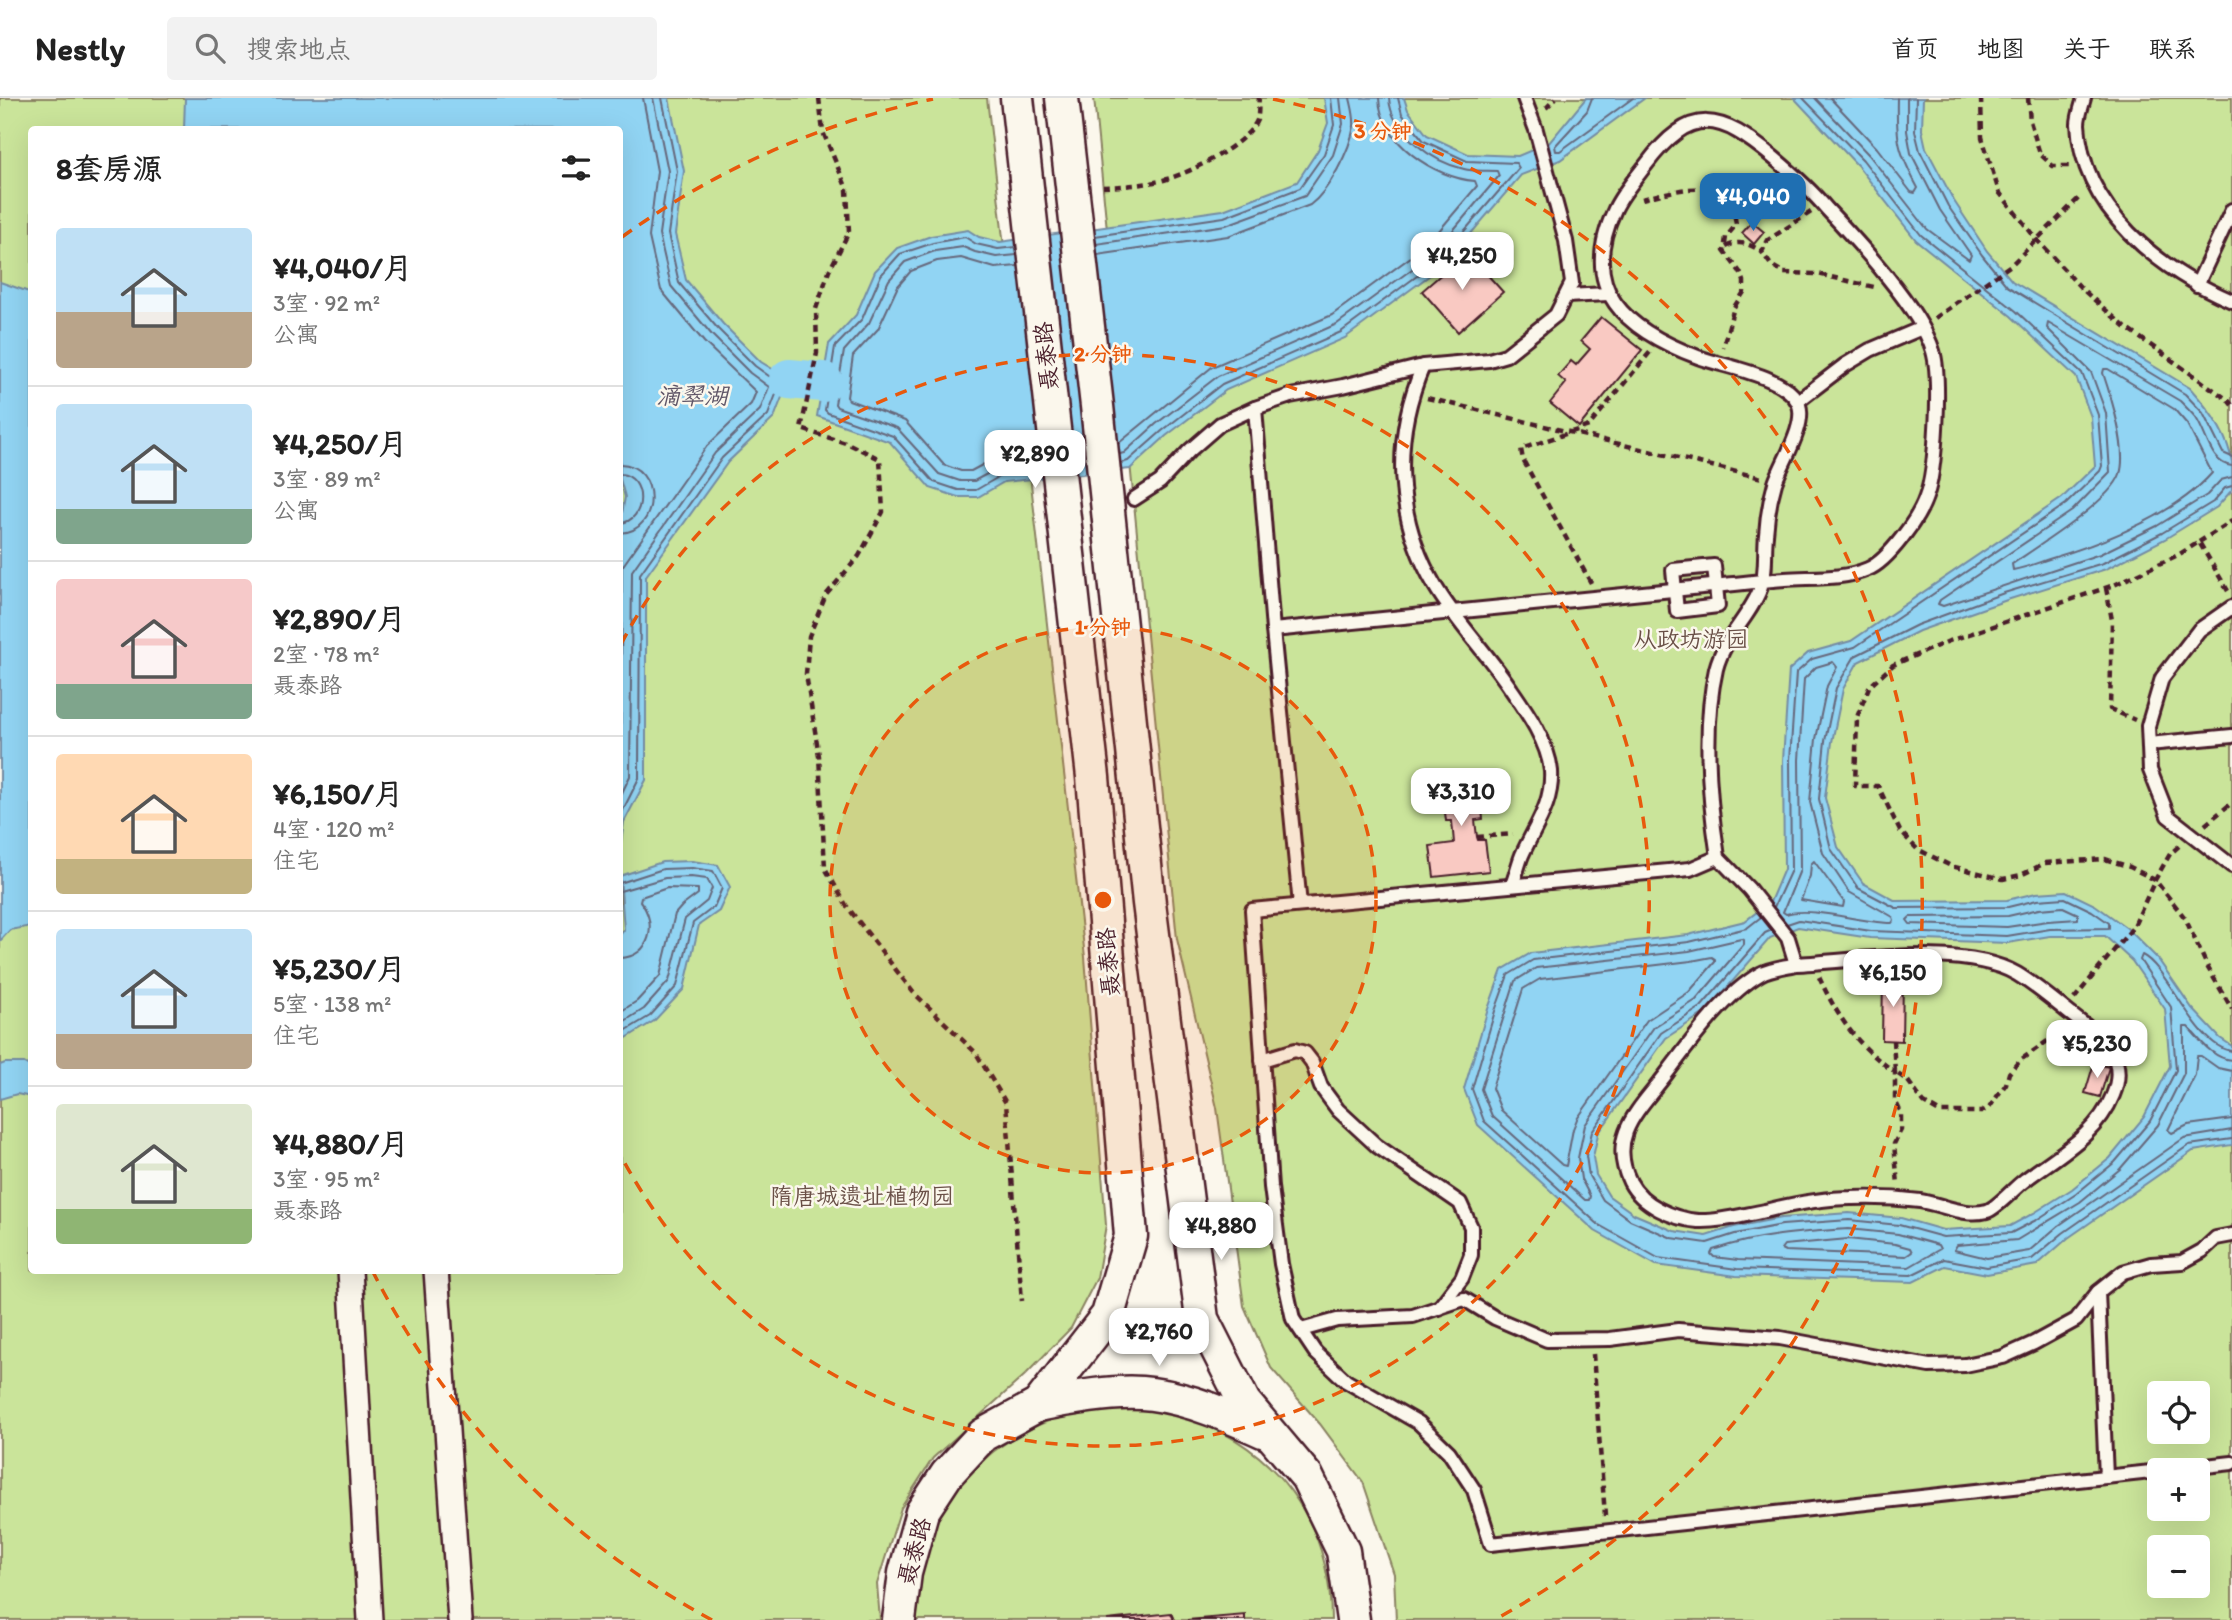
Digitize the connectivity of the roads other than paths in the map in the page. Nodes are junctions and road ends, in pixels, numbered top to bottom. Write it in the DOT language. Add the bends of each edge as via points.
graph roads {
  1 [pos="1017,98"];
  2 [pos="1062,98"];
  3 [pos="1524,98"];
  4 [pos="2084,98"];
  5 [pos="2232,210"];
  6 [pos="2197,285"];
  7 [pos="1608,294"];
  8 [pos="1566,296"];
  9 [pos="2232,301"];
  10 [pos="1922,328"];
  11 [pos="1423,366"];
  12 [pos="1798,401"];
  13 [pos="1255,408"];
  14 [pos="1133,499"];
  15 [pos="1764,581"];
  16 [pos="1716,586"];
  17 [pos="1674,590"];
  18 [pos="2232,607"];
  19 [pos="1453,611"];
  20 [pos="1273,630"];
  21 [pos="2232,736"];
  22 [pos="2149,744"];
  23 [pos="1718,857"];
  24 [pos="2232,866"];
  25 [pos="1512,886"];
  26 [pos="1300,905"];
  27 [pos="1796,964"];
  28 [pos="1262,1060"];
  29 [pos="2232,1235"];
  30 [pos="350,1274"];
  31 [pos="436,1274"];
  32 [pos="2098,1292"];
  33 [pos="1439,1308"];
  34 [pos="1301,1330"];
  35 [pos="1038,1405"];
  36 [pos="1270,1433"];
  37 [pos="2232,1463"];
  38 [pos="2210,1465"];
  39 [pos="2147,1472"];
  40 [pos="2106,1477"];
  41 [pos="370,1620"];
  42 [pos="460,1620"];
  43 [pos="899,1620"];
  44 [pos="1353,1620"];
  1 -- 35 [label="main road, 聂泰路" via="1091,764 1131,1236 1108,1315"];
  2 -- 36 [label="main road, 聂泰路" via="1145,872 1202,1319 1244,1402"];
  3 -- 8 [label="lane" via="1566,240 1572,282"];
  4 -- 6 [label="lane" via="2078,122 2083,156 2120,225 2151,254"];
  5 -- 6 [label="lane"];
  6 -- 9 [label="lane"];
  7 -- 8 [label="lane"];
  7 -- 10 [label="lane" via="1602,276 1604,246 1615,209 1658,148 1679,131 1716,121 1734,128 1808,187 1857,240"];
  7 -- 12 [label="lane" via="1628,319 1660,340 1786,388"];
  8 -- 11 [label="lane" via="1556,316 1506,355"];
  10 -- 12 [label="lane" via="1844,365"];
  10 -- 15 [label="lane" via="1934,354 1935,456 1927,497 1907,531 1874,568 1846,575"];
  11 -- 13 [label="lane"];
  11 -- 19 [label="lane" via="1402,438 1402,485 1411,535 1435,586"];
  12 -- 15 [label="lane" via="1801,421 1776,481 1766,534"];
  13 -- 14 [label="lane" via="1220,424 1160,482"];
  13 -- 20 [label="lane"];
  15 -- 16 [label="lane"];
  15 -- 23 [label="lane" via="1718,663 1712,695 1710,806"];
  16 -- 17 [label="lane"];
  16 -- 17 [label="lane" via="1714,566 1672,570"];
  16 -- 17 [label="lane" via="1718,606 1677,611"];
  17 -- 19 [label="lane"];
  18 -- 22 [label="lane" via="2199,630 2162,678 2148,726"];
  19 -- 20 [label="lane"];
  19 -- 25 [label="lane" via="1524,708 1550,768 1550,793"];
  20 -- 26 [label="lane"];
  21 -- 22 [label="lane"];
  22 -- 24 [label="lane" via="2150,770 2168,816"];
  23 -- 25 [label="lane" via="1690,869"];
  23 -- 27 [label="lane" via="1788,938"];
  25 -- 26 [label="lane"];
  26 -- 28 [label="lane" via="1252,910"];
  27 -- 27 [label="lane" via="1762,972 1732,996 1631,1121 1620,1143 1625,1170 1635,1190 1652,1205 1675,1217 1699,1221 1847,1198 1902,1199 1954,1210 1991,1210 2070,1149 2100,1120 2114,1093 2115,1054 2095,1032 2016,973 1976,960 1924,956"];
  28 -- 33 [label="lane" via="1295,1050 1305,1053 1338,1110 1377,1146 1460,1203 1471,1227 1471,1255 1462,1278"];
  28 -- 34 [label="lane" via="1280,1264 1293,1319"];
  29 -- 32 [label="lane" via="2216,1238 2182,1262 2123,1272"];
  30 -- 41 [label="street"];
  31 -- 42 [label="street"];
  32 -- 33 [label="lane" via="2076,1320 2003,1357 1929,1366 1780,1338 1678,1330 1610,1339 1547,1340 1464,1299"];
  32 -- 40 [label="lane"];
  33 -- 34 [label="lane" via="1413,1316 1338,1320"];
  34 -- 40 [label="lane" via="1315,1352 1346,1381 1419,1423 1449,1452 1474,1490 1491,1544"];
  35 -- 36 [label="main road" via="1083,1396 1151,1393 1214,1409"];
  35 -- 43 [label="main road, 聂泰路" via="983,1435 947,1474 922,1512 905,1573"];
  36 -- 44 [label="main road, 聂泰路" via="1307,1477 1343,1551"];
  37 -- 38 [label="lane"];
  39 -- 40 [label="lane"];
}
